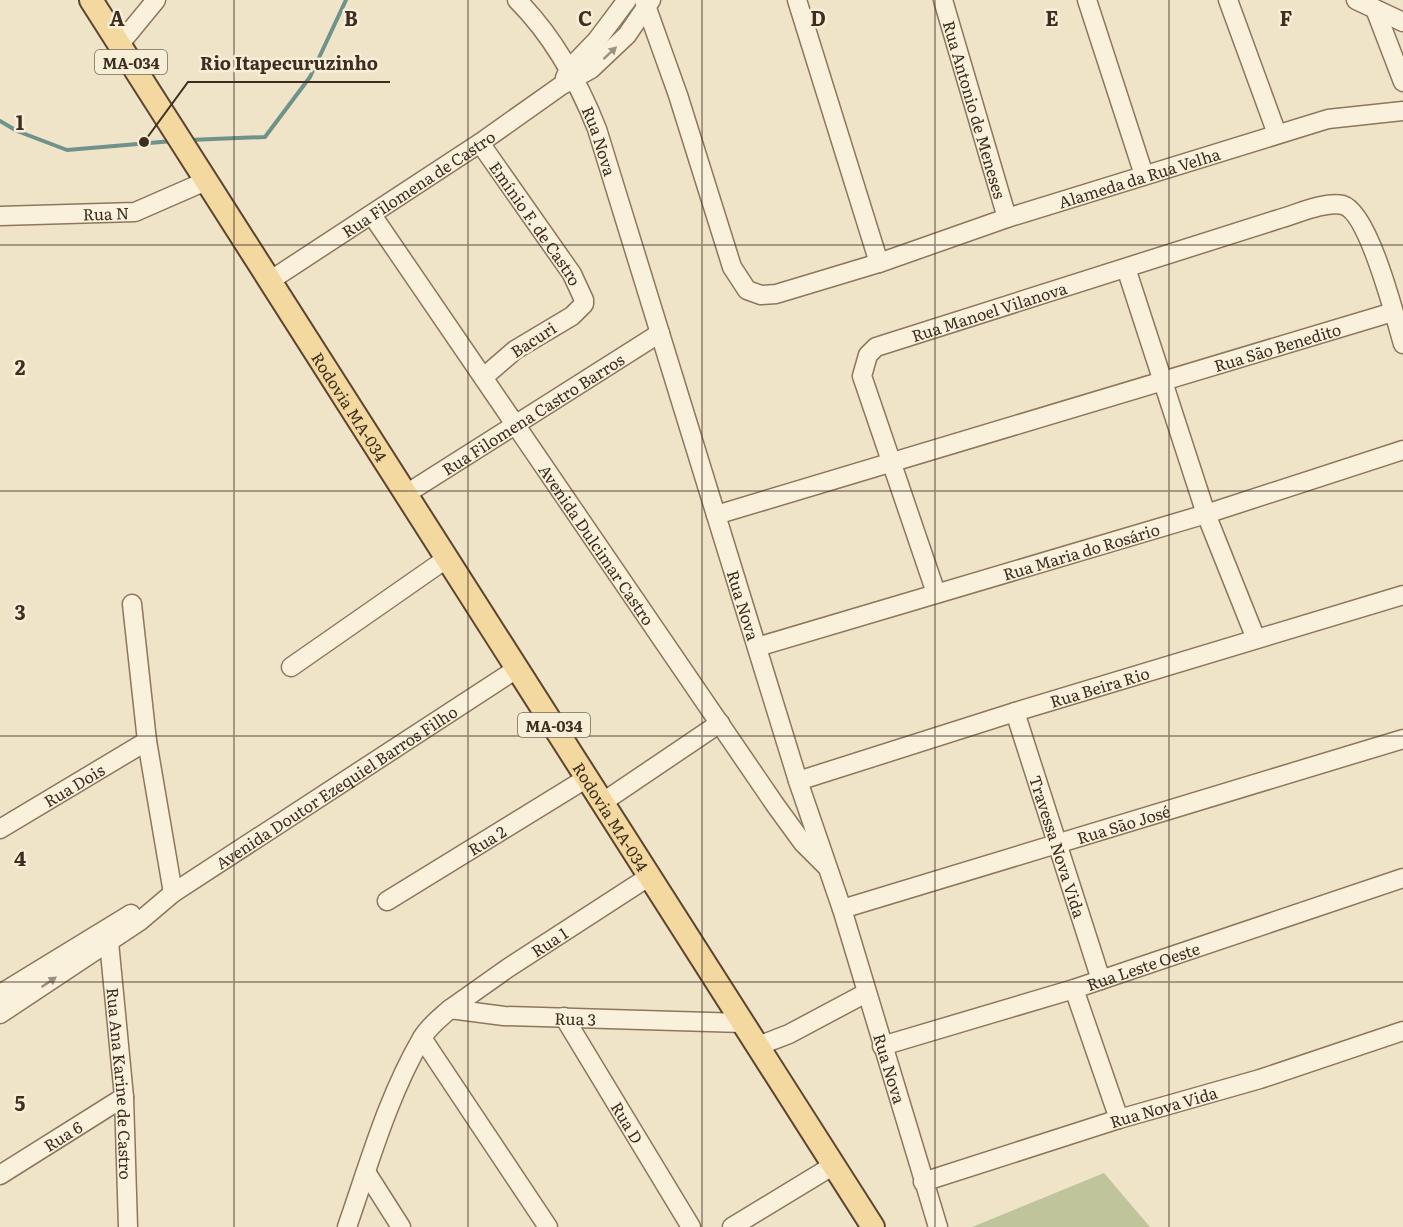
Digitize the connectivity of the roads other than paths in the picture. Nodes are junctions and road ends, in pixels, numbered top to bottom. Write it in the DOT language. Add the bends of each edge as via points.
graph roads {
  1 [pos="91,0"];
  2 [pos="156,0"];
  3 [pos="517,0"];
  4 [pos="627,0"];
  5 [pos="797,0"];
  6 [pos="943,0"];
  7 [pos="1087,0"];
  8 [pos="1228,0"];
  9 [pos="1356,0"];
  10 [pos="647,2"];
  11 [pos="1375,9"];
  12 [pos="1403,22"];
  13 [pos="120,45"];
  14 [pos="569,78"];
  15 [pos="1403,82"];
  16 [pos="1403,111"];
  17 [pos="1278,134"];
  18 [pos="480,143"];
  19 [pos="1144,175"];
  20 [pos="206,181"];
  21 [pos="372,215"];
  22 [pos="0,216"];
  23 [pos="1007,218"];
  24 [pos="879,263"];
  25 [pos="1126,268"];
  26 [pos="271,280"];
  27 [pos="584,304"];
  28 [pos="1393,312"];
  29 [pos="660,333"];
  30 [pos="1403,344"];
  31 [pos="485,376"];
  32 [pos="1163,383"];
  33 [pos="516,424"];
  34 [pos="1403,450"];
  35 [pos="893,464"];
  36 [pos="406,494"];
  37 [pos="1206,514"];
  38 [pos="716,516"];
  39 [pos="446,559"];
  40 [pos="936,593"];
  41 [pos="1403,595"];
  42 [pos="132,604"];
  43 [pos="1256,639"];
  44 [pos="757,647"];
  45 [pos="291,667"];
  46 [pos="518,668"];
  47 [pos="1015,712"];
  48 [pos="720,723"];
  49 [pos="1403,739"];
  50 [pos="147,741"];
  51 [pos="587,778"];
  52 [pos="798,781"];
  53 [pos="603,802"];
  54 [pos="0,829"];
  55 [pos="1056,844"];
  56 [pos="829,870"];
  57 [pos="650,876"];
  58 [pos="1403,878"];
  59 [pos="173,893"];
  60 [pos="387,901"];
  61 [pos="156,905"];
  62 [pos="842,909"];
  63 [pos="109,942"];
  64 [pos="1101,980"];
  65 [pos="1074,989"];
  66 [pos="866,993"];
  67 [pos="0,994"];
  68 [pos="450,1009"];
  69 [pos="0,1014"];
  70 [pos="564,1017"];
  71 [pos="743,1023"];
  72 [pos="1403,1031"];
  73 [pos="422,1038"];
  74 [pos="758,1046"];
  75 [pos="882,1046"];
  76 [pos="124,1097"];
  77 [pos="1119,1119"];
  78 [pos="834,1165"];
  79 [pos="366,1172"];
  80 [pos="0,1175"];
  81 [pos="923,1182"];
  82 [pos="128,1227"];
  83 [pos="347,1227"];
  84 [pos="401,1227"];
  85 [pos="548,1227"];
  86 [pos="691,1227"];
  87 [pos="732,1227"];
  88 [pos="873,1227"];
  89 [pos="938,1227"];
  1 -- 13 [label="main road, MA-034 / MA-034"];
  2 -- 13 [label="street"];
  3 -- 14 [label="street, Rua Nova" via="551,38"];
  4 -- 14 [label="street"];
  5 -- 24 [label="street"];
  6 -- 23 [label="street, Rua Antonio de Meneses"];
  7 -- 19 [label="street"];
  8 -- 17 [label="street"];
  9 -- 11 [label="street"];
  14 -- 10 [label="street, Alameda da Rua Velha, one-way" via="614,50"];
  10 -- 24 [label="street, Alameda da Rua Velha" via="732,267 747,290 761,295 776,294"];
  11 -- 12 [label="street"];
  11 -- 15 [label="street"];
  13 -- 20 [label="main road, MA-034 / MA-034"];
  14 -- 18 [label="street, Rua Filomena de Castro"];
  14 -- 29 [label="street, Rua Nova" via="597,129"];
  16 -- 17 [label="street, Alameda da Rua Velha" via="1328,119"];
  17 -- 19 [label="street, Alameda da Rua Velha"];
  18 -- 21 [label="street, Rua Filomena de Castro"];
  18 -- 27 [label="street, Emínio F. de Castro" via="576,280"];
  19 -- 23 [label="street, Alameda da Rua Velha"];
  20 -- 22 [label="street, Rua N" via="135,212"];
  20 -- 26 [label="main road, Rodovia MA-034 / MA-034"];
  21 -- 26 [label="street, Rua Filomena de Castro"];
  21 -- 31 [label="street, Avenida Dulcimar Castro"];
  23 -- 24 [label="street, Alameda da Rua Velha"];
  25 -- 28 [label="street, Rua Manoel Vilanova" via="1324,206 1338,205 1353,211 1368,239"];
  25 -- 32 [label="street"];
  25 -- 35 [label="street, Rua Manoel Vilanova" via="876,347 868,355 862,376"];
  26 -- 36 [label="main road, Rodovia MA-034 / MA-034"];
  27 -- 31 [label="street, Bacuri" via="572,316 515,350"];
  28 -- 30 [label="street"];
  28 -- 32 [label="street, Rua São Benedito"];
  29 -- 33 [label="street, Rua Filomena Castro Barros"];
  29 -- 38 [label="street, Rua Nova"];
  31 -- 33 [label="street, Avenida Dulcimar Castro"];
  32 -- 35 [label="street, Rua São Benedito"];
  32 -- 37 [label="street"];
  33 -- 36 [label="street, Rua Filomena Castro Barros"];
  33 -- 48 [label="street, Avenida Dulcimar Castro"];
  34 -- 37 [label="street, Rua Maria do Rosário"];
  35 -- 38 [label="street, Rua São Benedito"];
  35 -- 40 [label="street, Rua Manoel Vilanova"];
  36 -- 39 [label="main road, Rodovia MA-034 / MA-034"];
  37 -- 40 [label="street, Rua Maria do Rosário"];
  37 -- 43 [label="street"];
  38 -- 44 [label="street, Rua Nova"];
  39 -- 45 [label="street"];
  39 -- 46 [label="main road, Rodovia MA-034 / MA-034"];
  40 -- 44 [label="street, Rua Maria do Rosário"];
  41 -- 43 [label="street, Rua Beira Rio"];
  42 -- 50 [label="street"];
  43 -- 47 [label="street, Rua Beira Rio"];
  44 -- 52 [label="street, Rua Nova"];
  46 -- 51 [label="main road, Rodovia MA-034 / MA-034"];
  46 -- 59 [label="street, Avenida Doutor Ezequiel Barros Filho"];
  47 -- 52 [label="street, Rua Beira Rio"];
  47 -- 55 [label="street, Travessa Nova Vida"];
  48 -- 53 [label="street"];
  48 -- 56 [label="street, Avenida Dulcimar Castro" via="796,834"];
  49 -- 55 [label="street, Rua São José"];
  50 -- 54 [label="street, Rua Dois"];
  50 -- 59 [label="street"];
  51 -- 53 [label="main road, Rodovia MA-034 / MA-034"];
  51 -- 60 [label="street, Rua 2"];
  52 -- 56 [label="street, Rua Nova"];
  53 -- 57 [label="main road, Rodovia MA-034 / MA-034"];
  55 -- 62 [label="street, Rua São José"];
  55 -- 64 [label="street, Travessa Nova Vida"];
  56 -- 62 [label="street, Rua Nova"];
  57 -- 68 [label="street, Rua 1"];
  57 -- 71 [label="main road, Rodovia MA-034 / MA-034"];
  58 -- 64 [label="street, Rua Leste Oeste"];
  59 -- 61 [label="street, Avenida Doutor Ezequiel Barros Filho"];
  61 -- 63 [label="street, Avenida Doutor Ezequiel Barros Filho"];
  61 -- 67 [label="street, Avenida Doutor Ezequiel Barros Filho" via="133,913"];
  62 -- 66 [label="street, Rua Nova"];
  69 -- 63 [label="street, Avenida Doutor Ezequiel Barros Filho, one-way"];
  63 -- 76 [label="street, Rua Ana Karine de Castro"];
  64 -- 65 [label="street, Rua Leste Oeste"];
  65 -- 75 [label="street, Rua Leste Oeste"];
  65 -- 77 [label="street"];
  66 -- 74 [label="street"];
  66 -- 75 [label="street, Rua Nova"];
  68 -- 70 [label="street, Rua 3" via="495,1016"];
  68 -- 73 [label="street"];
  70 -- 71 [label="street, Rua 3"];
  70 -- 86 [label="street, Rua D"];
  71 -- 74 [label="main road, Rodovia MA-034 / MA-034"];
  72 -- 77 [label="street, Rua Nova Vida" via="1260,1079"];
  73 -- 79 [label="street"];
  73 -- 85 [label="street"];
  74 -- 78 [label="main road, Rodovia MA-034 / MA-034"];
  75 -- 81 [label="street, Rua Nova"];
  76 -- 80 [label="street, Rua 6"];
  76 -- 82 [label="street, Rua Ana Karine de Castro"];
  77 -- 81 [label="street, Rua Nova Vida"];
  78 -- 87 [label="street"];
  78 -- 88 [label="main road, Rodovia MA-034 / MA-034"];
  79 -- 83 [label="street"];
  79 -- 84 [label="street"];
  81 -- 89 [label="street, Rua Nova"];
}
